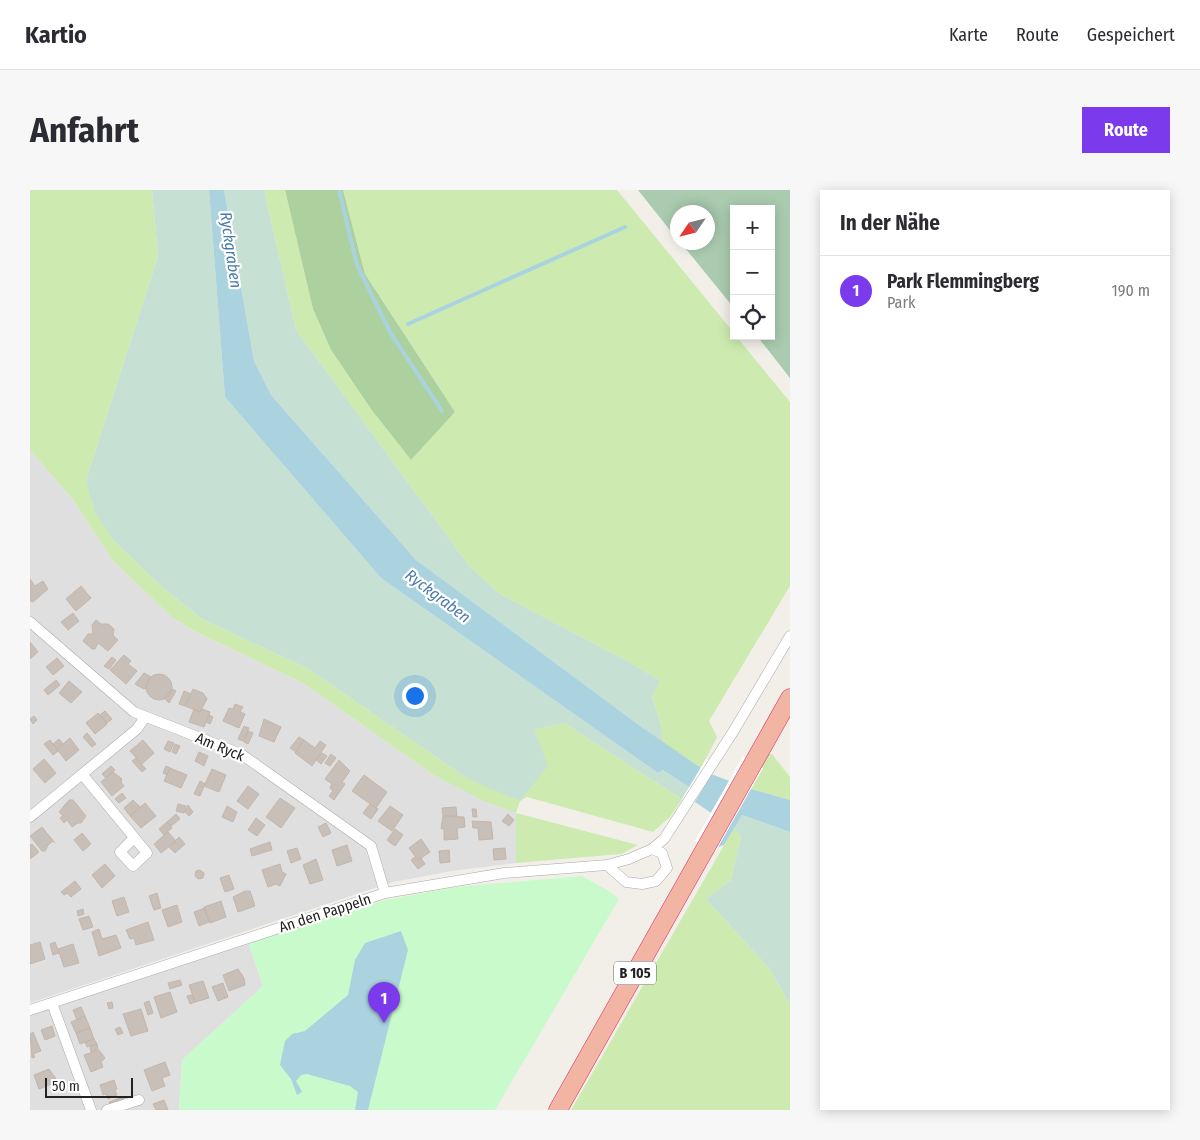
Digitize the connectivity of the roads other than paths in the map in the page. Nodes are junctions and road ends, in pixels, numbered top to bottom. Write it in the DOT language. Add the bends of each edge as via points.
graph roads {
  1 [pos="30,622"];
  2 [pos="790,636"];
  3 [pos="790,698"];
  4 [pos="145,717"];
  5 [pos="82,774"];
  6 [pos="30,817"];
  7 [pos="134,838"];
  8 [pos="652,849"];
  9 [pos="607,865"];
  10 [pos="385,893"];
  11 [pos="52,1003"];
  12 [pos="30,1010"];
  13 [pos="139,1100"];
  14 [pos="91,1110"];
  15 [pos="107,1110"];
  16 [pos="558,1110"];
  1 -- 4 [label="street, Am Ryck" via="134,712"];
  2 -- 8 [label="street, An den Pappeln" via="664,839"];
  3 -- 16 [label="highway, B 105"];
  4 -- 5 [label="street" via="137,729"];
  4 -- 10 [label="street, Am Ryck" via="242,754 371,846"];
  5 -- 6 [label="street"];
  5 -- 7 [label="street"];
  8 -- 9 [label="street, An den Pappeln"];
  8 -- 9 [label="street" via="662,853 666,868 656,881 642,884 626,882"];
  9 -- 10 [label="street, An den Pappeln" via="504,873"];
  10 -- 11 [label="street, An den Pappeln"];
  11 -- 12 [label="street, An den Pappeln"];
  11 -- 14 [label="street"];
  13 -- 15 [label="street"];
}
